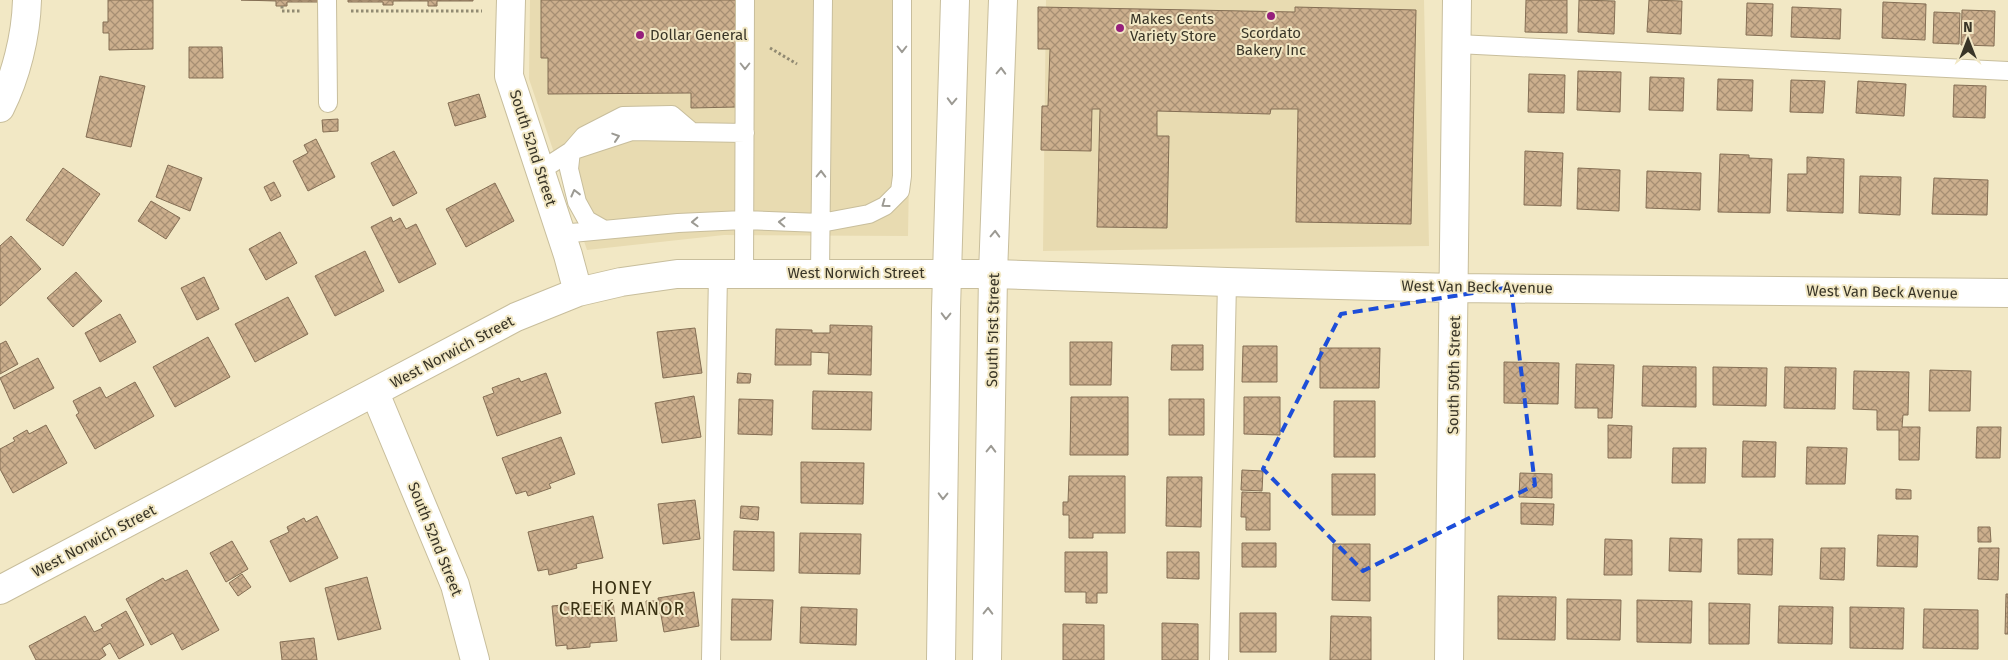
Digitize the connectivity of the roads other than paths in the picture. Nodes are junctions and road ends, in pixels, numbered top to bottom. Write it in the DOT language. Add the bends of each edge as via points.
graph roads {
  1 [pos="27,0"];
  2 [pos="745,0"];
  3 [pos="823,0"];
  4 [pos="902,0"];
  5 [pos="955,0"];
  6 [pos="1003,0"];
  7 [pos="1457,0"];
  8 [pos="511,4"];
  9 [pos="327,5"];
  10 [pos="1457,44"];
  11 [pos="2008,71"];
  12 [pos="328,103"];
  13 [pos="0,108"];
  14 [pos="745,133"];
  15 [pos="571,151"];
  16 [pos="540,171"];
  17 [pos="744,220"];
  18 [pos="821,223"];
  19 [pos="603,229"];
  20 [pos="561,234"];
  21 [pos="731,274"];
  22 [pos="820,274"];
  23 [pos="947,274"];
  24 [pos="993,274"];
  25 [pos="1227,282"];
  26 [pos="1455,288"];
  27 [pos="578,292"];
  28 [pos="2008,293"];
  29 [pos="375,393"];
  30 [pos="0,590"];
  31 [pos="474,660"];
  32 [pos="711,660"];
  33 [pos="941,660"];
  34 [pos="987,660"];
  35 [pos="1219,660"];
  36 [pos="1449,660"];
  1 -- 13 [label="street" via="16,68"];
  2 -- 14 [label="lane, one-way"];
  18 -- 3 [label="lane, one-way"];
  4 -- 18 [label="lane, one-way" via="900,191 885,206 869,214"];
  5 -- 23 [label="street, one-way"];
  24 -- 6 [label="street, South 51st Street, one-way"];
  7 -- 10 [label="street, South 50th Street"];
  8 -- 16 [label="street, South 52nd Street" via="509,76"];
  9 -- 12 [label="lane"];
  10 -- 11 [label="lane"];
  10 -- 26 [label="street, South 50th Street"];
  15 -- 14 [label="lane, one-way" via="632,131"];
  14 -- 17 [label="lane"];
  15 -- 16 [label="lane"];
  19 -- 15 [label="lane, one-way" via="587,220 577,202 569,169"];
  16 -- 20 [label="street, South 52nd Street"];
  18 -- 17 [label="lane, one-way"];
  17 -- 19 [label="lane, one-way"];
  17 -- 21 [label="lane"];
  18 -- 22 [label="lane"];
  19 -- 20 [label="lane"];
  20 -- 27 [label="street, South 52nd Street"];
  21 -- 22 [label="street, West Norwich Street"];
  21 -- 27 [label="street, West Norwich Street" via="677,274"];
  21 -- 32 [label="lane"];
  22 -- 23 [label="street, West Norwich Street"];
  23 -- 24 [label="street, West Van Beck Avenue"];
  23 -- 33 [label="street, one-way"];
  24 -- 25 [label="street, West Van Beck Avenue"];
  34 -- 24 [label="street, South 51st Street, one-way"];
  25 -- 26 [label="street, West Van Beck Avenue"];
  25 -- 35 [label="lane"];
  26 -- 28 [label="street, West Van Beck Avenue"];
  26 -- 36 [label="street, South 50th Street"];
  27 -- 29 [label="street, West Norwich Street" via="516,317"];
  29 -- 30 [label="street, West Norwich Street"];
  29 -- 31 [label="street, South 52nd Street" via="456,585"];
}
